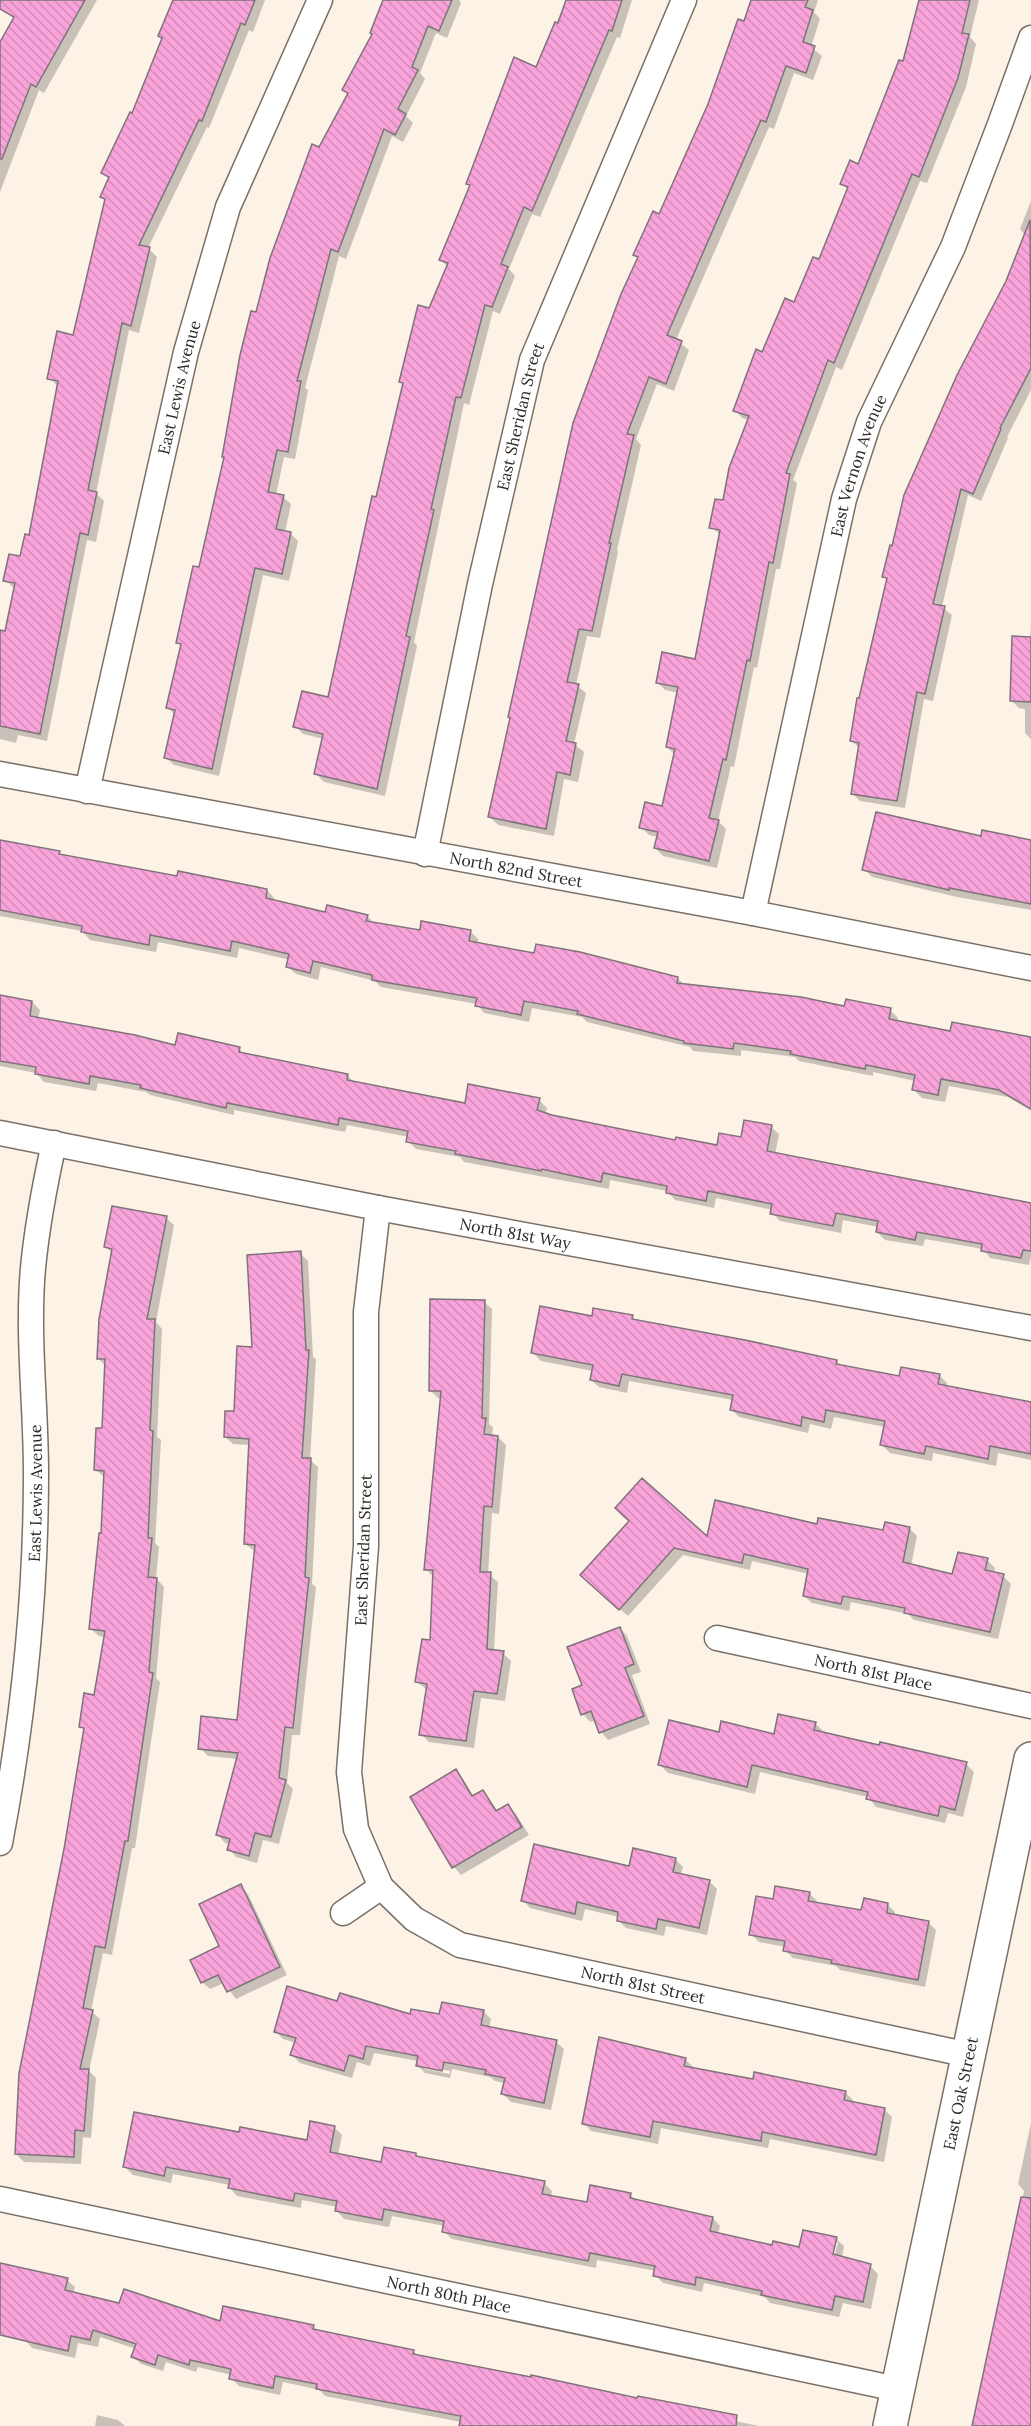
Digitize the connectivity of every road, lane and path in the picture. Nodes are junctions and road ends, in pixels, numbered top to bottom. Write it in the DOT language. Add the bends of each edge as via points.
graph roads {
  1 [pos="320,0"];
  2 [pos="684,0"];
  3 [pos="1031,38"];
  4 [pos="0,774"];
  5 [pos="87,791"];
  6 [pos="425,854"];
  7 [pos="753,913"];
  8 [pos="1031,968"];
  9 [pos="0,1133"];
  10 [pos="54,1143"];
  11 [pos="378,1208"];
  12 [pos="1031,1328"];
  13 [pos="717,1638"];
  14 [pos="1031,1706"];
  15 [pos="1031,1759"];
  16 [pos="0,1843"];
  17 [pos="381,1887"];
  18 [pos="343,1913"];
  19 [pos="969,2055"];
  20 [pos="0,2199"];
  21 [pos="897,2390"];
  22 [pos="890,2426"];
  1 -- 5 [label="street, East Lewis Avenue" via="228,207 186,352"];
  2 -- 6 [label="street, East Sheridan Street" via="532,360 480,584"];
  3 -- 7 [label="street, East Vernon Avenue" via="952,247 869,422 844,499"];
  4 -- 5 [label="street, North 82nd Street"];
  5 -- 6 [label="street, North 82nd Street"];
  6 -- 7 [label="street, North 82nd Street"];
  7 -- 8 [label="street, North 82nd Street"];
  9 -- 10 [label="street, North 81st Way"];
  10 -- 11 [label="street, North 81st Way"];
  10 -- 16 [label="street, East Lewis Avenue" via="33,1269 36,1472 27,1650"];
  11 -- 12 [label="street, North 81st Way"];
  11 -- 17 [label="street, East Sheridan Street" via="366,1312 366,1546 349,1772 356,1829"];
  13 -- 14 [label="street, North 81st Place"];
  15 -- 19 [label="street, East Oak Street"];
  17 -- 18 [label="street"];
  17 -- 19 [label="street, North 81st Street" via="414,1919 460,1946"];
  19 -- 21 [label="street, East Oak Street"];
  20 -- 21 [label="street, North 80th Place"];
  21 -- 22 [label="street, East Oak Street"];
}
